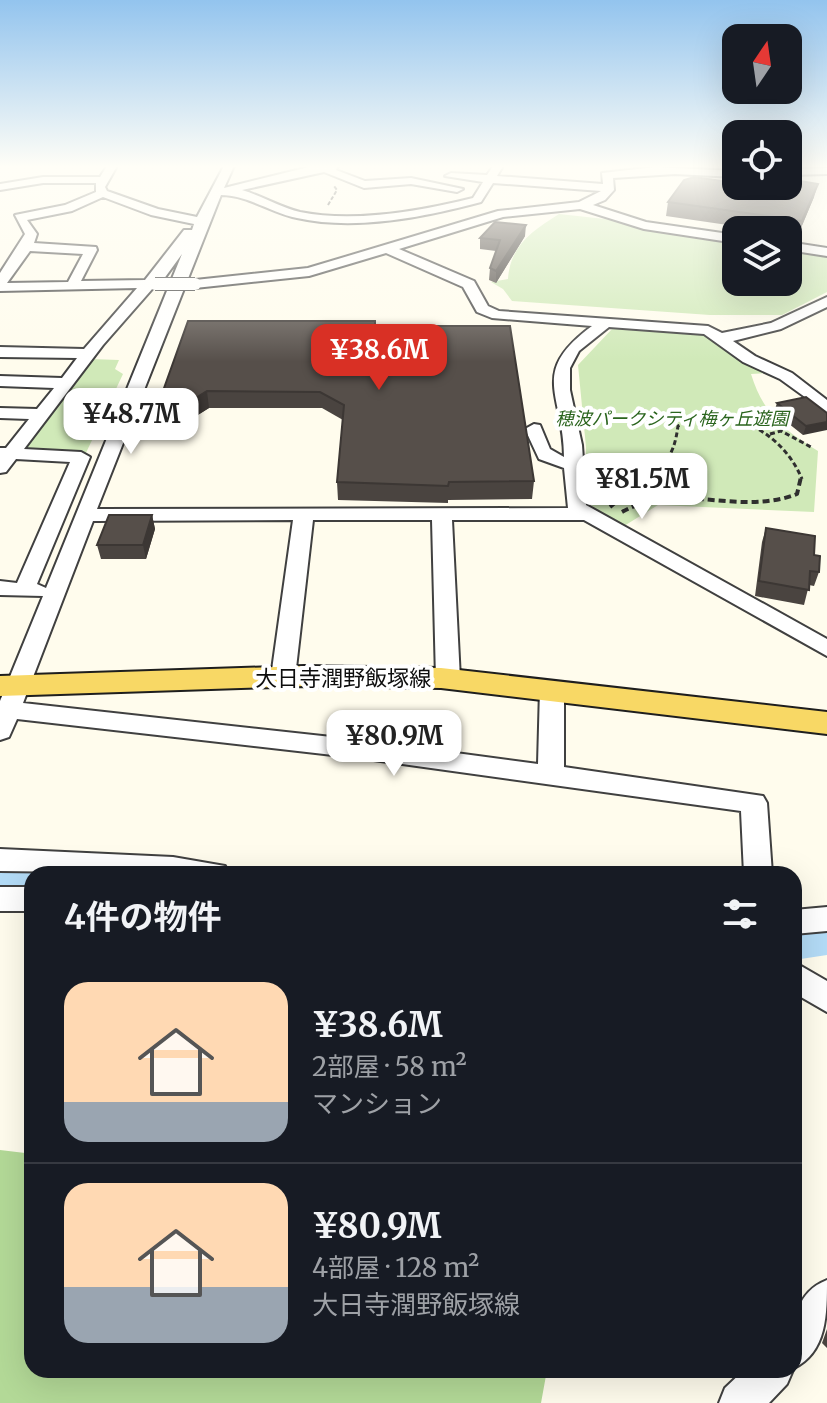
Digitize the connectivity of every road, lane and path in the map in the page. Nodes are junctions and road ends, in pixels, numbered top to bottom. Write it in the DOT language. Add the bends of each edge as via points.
graph roads {
  1 [pos="13,231"];
  2 [pos="29,231"];
  3 [pos="189,231"];
  4 [pos="197,231"];
  5 [pos="442,231"];
  6 [pos="687,231"];
  7 [pos="722,237"];
  8 [pos="13,248"];
  9 [pos="385,248"];
  10 [pos="802,248"];
  11 [pos="827,252"];
  12 [pos="0,266"];
  13 [pos="0,285"];
  14 [pos="150,285"];
  15 [pos="71,288"];
  16 [pos="827,301"];
  17 [pos="604,324"];
  18 [pos="721,338"];
  19 [pos="0,352"];
  20 [pos="88,354"];
  21 [pos="0,381"];
  22 [pos="66,383"];
  23 [pos="827,408"];
  24 [pos="0,413"];
  25 [pos="41,414"];
  26 [pos="534,429"];
  27 [pos="769,434"];
  28 [pos="811,447"];
  29 [pos="3,458"];
  30 [pos="572,463"];
  31 [pos="622,512"];
  32 [pos="442,513"];
  33 [pos="304,514"];
  34 [pos="594,514"];
  35 [pos="84,515"];
  36 [pos="0,588"];
  37 [pos="24,590"];
  38 [pos="52,592"];
  39 [pos="827,649"];
  40 [pos="283,677"];
  41 [pos="448,679"];
  42 [pos="552,689"];
  43 [pos="6,703"];
  44 [pos="827,723"];
  45 [pos="551,775"];
  46 [pos="0,860"];
  47 [pos="130,866"];
  48 [pos="758,866"];
  49 [pos="0,899"];
  50 [pos="24,899"];
  51 [pos="827,919"];
  52 [pos="802,921"];
  53 [pos="802,981"];
  54 [pos="827,998"];
  55 [pos="827,1299"];
  56 [pos="802,1336"];
  57 [pos="765,1378"];
  58 [pos="740,1403"];
  1 -- 8 [label="street" via="18,233"];
  2 -- 8 [label="street"];
  3 -- 14 [label="street"];
  4 -- 35 [label="street"];
  5 -- 9 [label="street"];
  6 -- 7 [label="street"];
  8 -- 12 [label="street"];
  8 -- 13 [label="street"];
  8 -- 15 [label="street" via="91,250"];
  9 -- 14 [label="street, bridge" via="309,272"];
  9 -- 17 [label="street" via="469,284 488,313"];
  10 -- 11 [label="street"];
  13 -- 15 [label="street"];
  14 -- 15 [label="street"];
  14 -- 20 [label="street"];
  16 -- 18 [label="street" via="793,322"];
  17 -- 18 [label="street" via="699,328"];
  17 -- 30 [label="street" via="570,353 563,366"];
  18 -- 23 [label="street" via="786,376"];
  19 -- 20 [label="street"];
  20 -- 22 [label="street"];
  21 -- 22 [label="street"];
  22 -- 25 [label="street"];
  24 -- 25 [label="street"];
  25 -- 29 [label="street"];
  26 -- 30 [label="street" via="541,455"];
  27 -- 28 [label="path" via="781,431"];
  27 -- 31 [label="path" via="800,471 801,486 788,499 650,497"];
  27 -- 34 [label="path" via="726,418 683,422 667,464"];
  29 -- 37 [label="street" via="81,457"];
  30 -- 34 [label="street" via="571,491 577,508"];
  32 -- 33 [label="street"];
  32 -- 34 [label="street"];
  32 -- 41 [label="street"];
  33 -- 35 [label="street"];
  33 -- 40 [label="street"];
  34 -- 39 [label="street"];
  35 -- 38 [label="street"];
  36 -- 37 [label="street"];
  37 -- 38 [label="street"];
  38 -- 43 [label="street"];
  40 -- 41 [label="main road, 大日寺潤野飯塚線"];
  40 -- 43 [label="main road, 大日寺潤野飯塚線"];
  41 -- 42 [label="main road, 大日寺潤野飯塚線"];
  42 -- 44 [label="main road, 大日寺潤野飯塚線"];
  42 -- 45 [label="street"];
  43 -- 45 [label="street"];
  45 -- 48 [label="street" via="754,803"];
  46 -- 47 [label="street"];
  49 -- 50 [label="street"];
  51 -- 52 [label="street"];
  53 -- 54 [label="street"];
  55 -- 56 [label="street"];
  57 -- 58 [label="street"];
}
